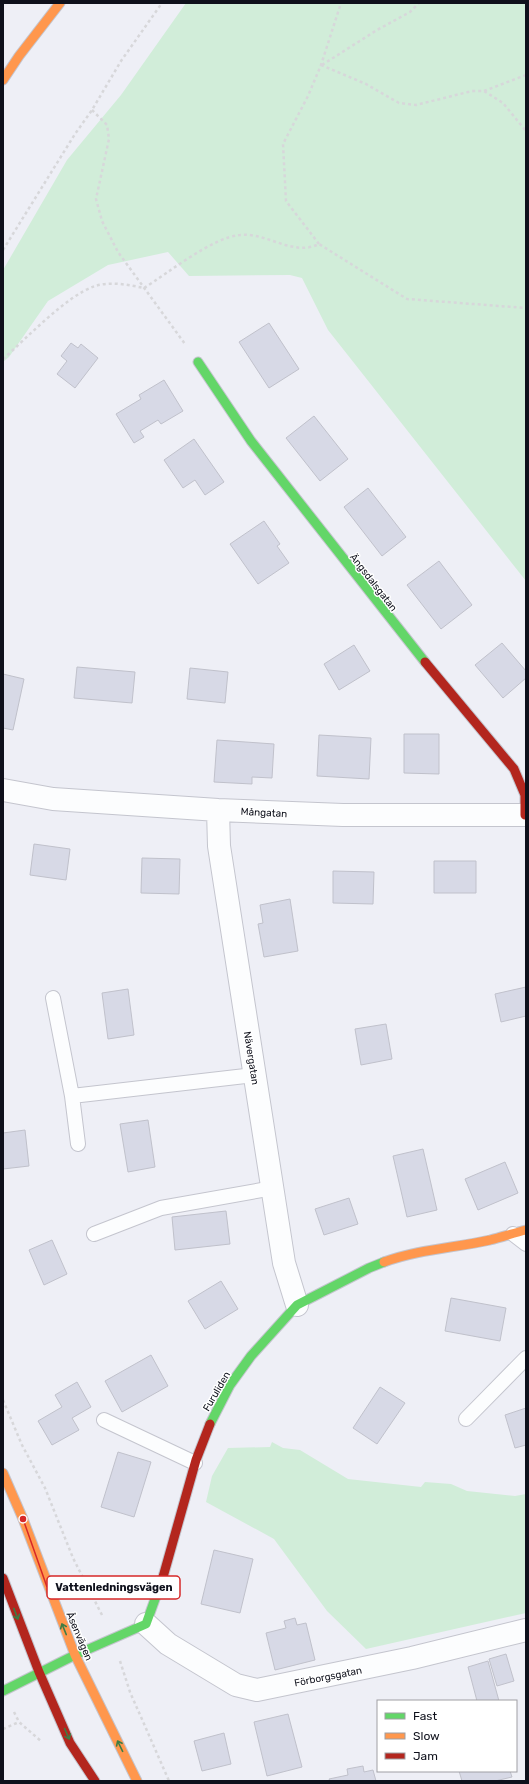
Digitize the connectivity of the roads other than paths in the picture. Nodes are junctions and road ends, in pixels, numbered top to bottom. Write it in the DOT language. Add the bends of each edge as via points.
graph roads {
  1 [pos="60,3"];
  2 [pos="3,80"];
  3 [pos="198,362"];
  4 [pos="3,790"];
  5 [pos="218,810"];
  6 [pos="526,815"];
  7 [pos="53,998"];
  8 [pos="254,1075"];
  9 [pos="72,1096"];
  10 [pos="78,1144"];
  11 [pos="273,1188"];
  12 [pos="520,1232"];
  13 [pos="94,1234"];
  14 [pos="526,1244"];
  15 [pos="297,1305"];
  16 [pos="526,1358"];
  17 [pos="466,1419"];
  18 [pos="104,1420"];
  19 [pos="196,1463"];
  20 [pos="3,1473"];
  21 [pos="3,1578"];
  22 [pos="146,1624"];
  23 [pos="526,1630"];
  24 [pos="75,1655"];
  25 [pos="39,1672"];
  26 [pos="3,1691"];
  27 [pos="95,1781"];
  28 [pos="137,1781"];
  1 -- 2 [label="street"];
  3 -- 6 [label="street, Ängsdalsgatan" via="251,441 407,642 507,759 525,795"];
  4 -- 5 [label="street, Mångatan" via="53,799"];
  5 -- 6 [label="street, Mångatan" via="343,815"];
  5 -- 8 [label="street, Nävergatan" via="219,846"];
  7 -- 9 [label="lane"];
  8 -- 9 [label="lane"];
  8 -- 11 [label="street, Nävergatan"];
  9 -- 10 [label="lane"];
  11 -- 13 [label="lane" via="161,1208"];
  11 -- 15 [label="street, Nävergatan" via="284,1263"];
  12 -- 14 [label="lane"];
  12 -- 15 [label="street, Furuliden" via="404,1255 369,1268"];
  15 -- 19 [label="street, Furuliden" via="251,1356 230,1385 215,1413"];
  16 -- 17 [label="lane"];
  18 -- 19 [label="lane"];
  19 -- 22 [label="street, Furuliden" via="160,1587"];
  24 -- 20 [label="street, Åsenvägen, one-way" via="23,1518"];
  21 -- 25 [label="street, one-way"];
  22 -- 23 [label="street, Förborgsgatan" via="168,1644 236,1685 256,1690 405,1659"];
  22 -- 24 [label="street"];
  24 -- 25 [label="street"];
  28 -- 24 [label="street, Åsenvägen, one-way"];
  25 -- 26 [label="street"];
  25 -- 27 [label="street, one-way" via="70,1743"];
}
